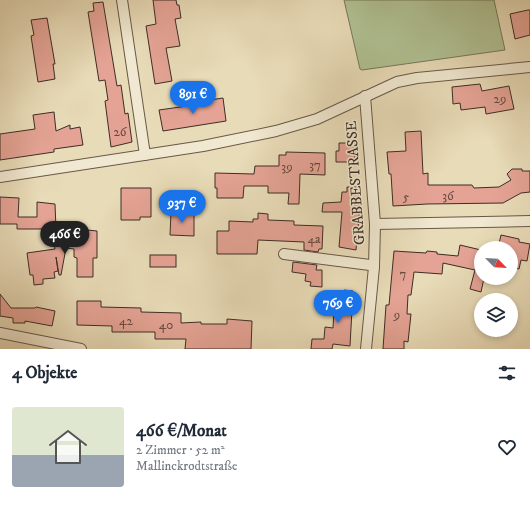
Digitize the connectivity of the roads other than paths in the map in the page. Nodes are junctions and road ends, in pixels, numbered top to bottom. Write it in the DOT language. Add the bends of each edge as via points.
graph roads {
  1 [pos="122,0"];
  2 [pos="530,67"];
  3 [pos="365,96"];
  4 [pos="145,155"];
  5 [pos="0,177"];
  6 [pos="530,221"];
  7 [pos="375,224"];
  8 [pos="284,254"];
  9 [pos="374,267"];
  10 [pos="0,333"];
  11 [pos="81,349"];
  12 [pos="366,349"];
  1 -- 4 [label="street"];
  2 -- 3 [label="street" via="417,78 397,82"];
  3 -- 4 [label="street" via="317,119 276,131"];
  3 -- 7 [label="street, GRABBESTRASSE"];
  4 -- 5 [label="street"];
  6 -- 7 [label="street"];
  7 -- 9 [label="street, GRABBESTRASSE"];
  8 -- 9 [label="street, GRABBESTRASSE"];
  9 -- 12 [label="street, GRABBESTRASSE"];
  10 -- 11 [label="street"];
}
